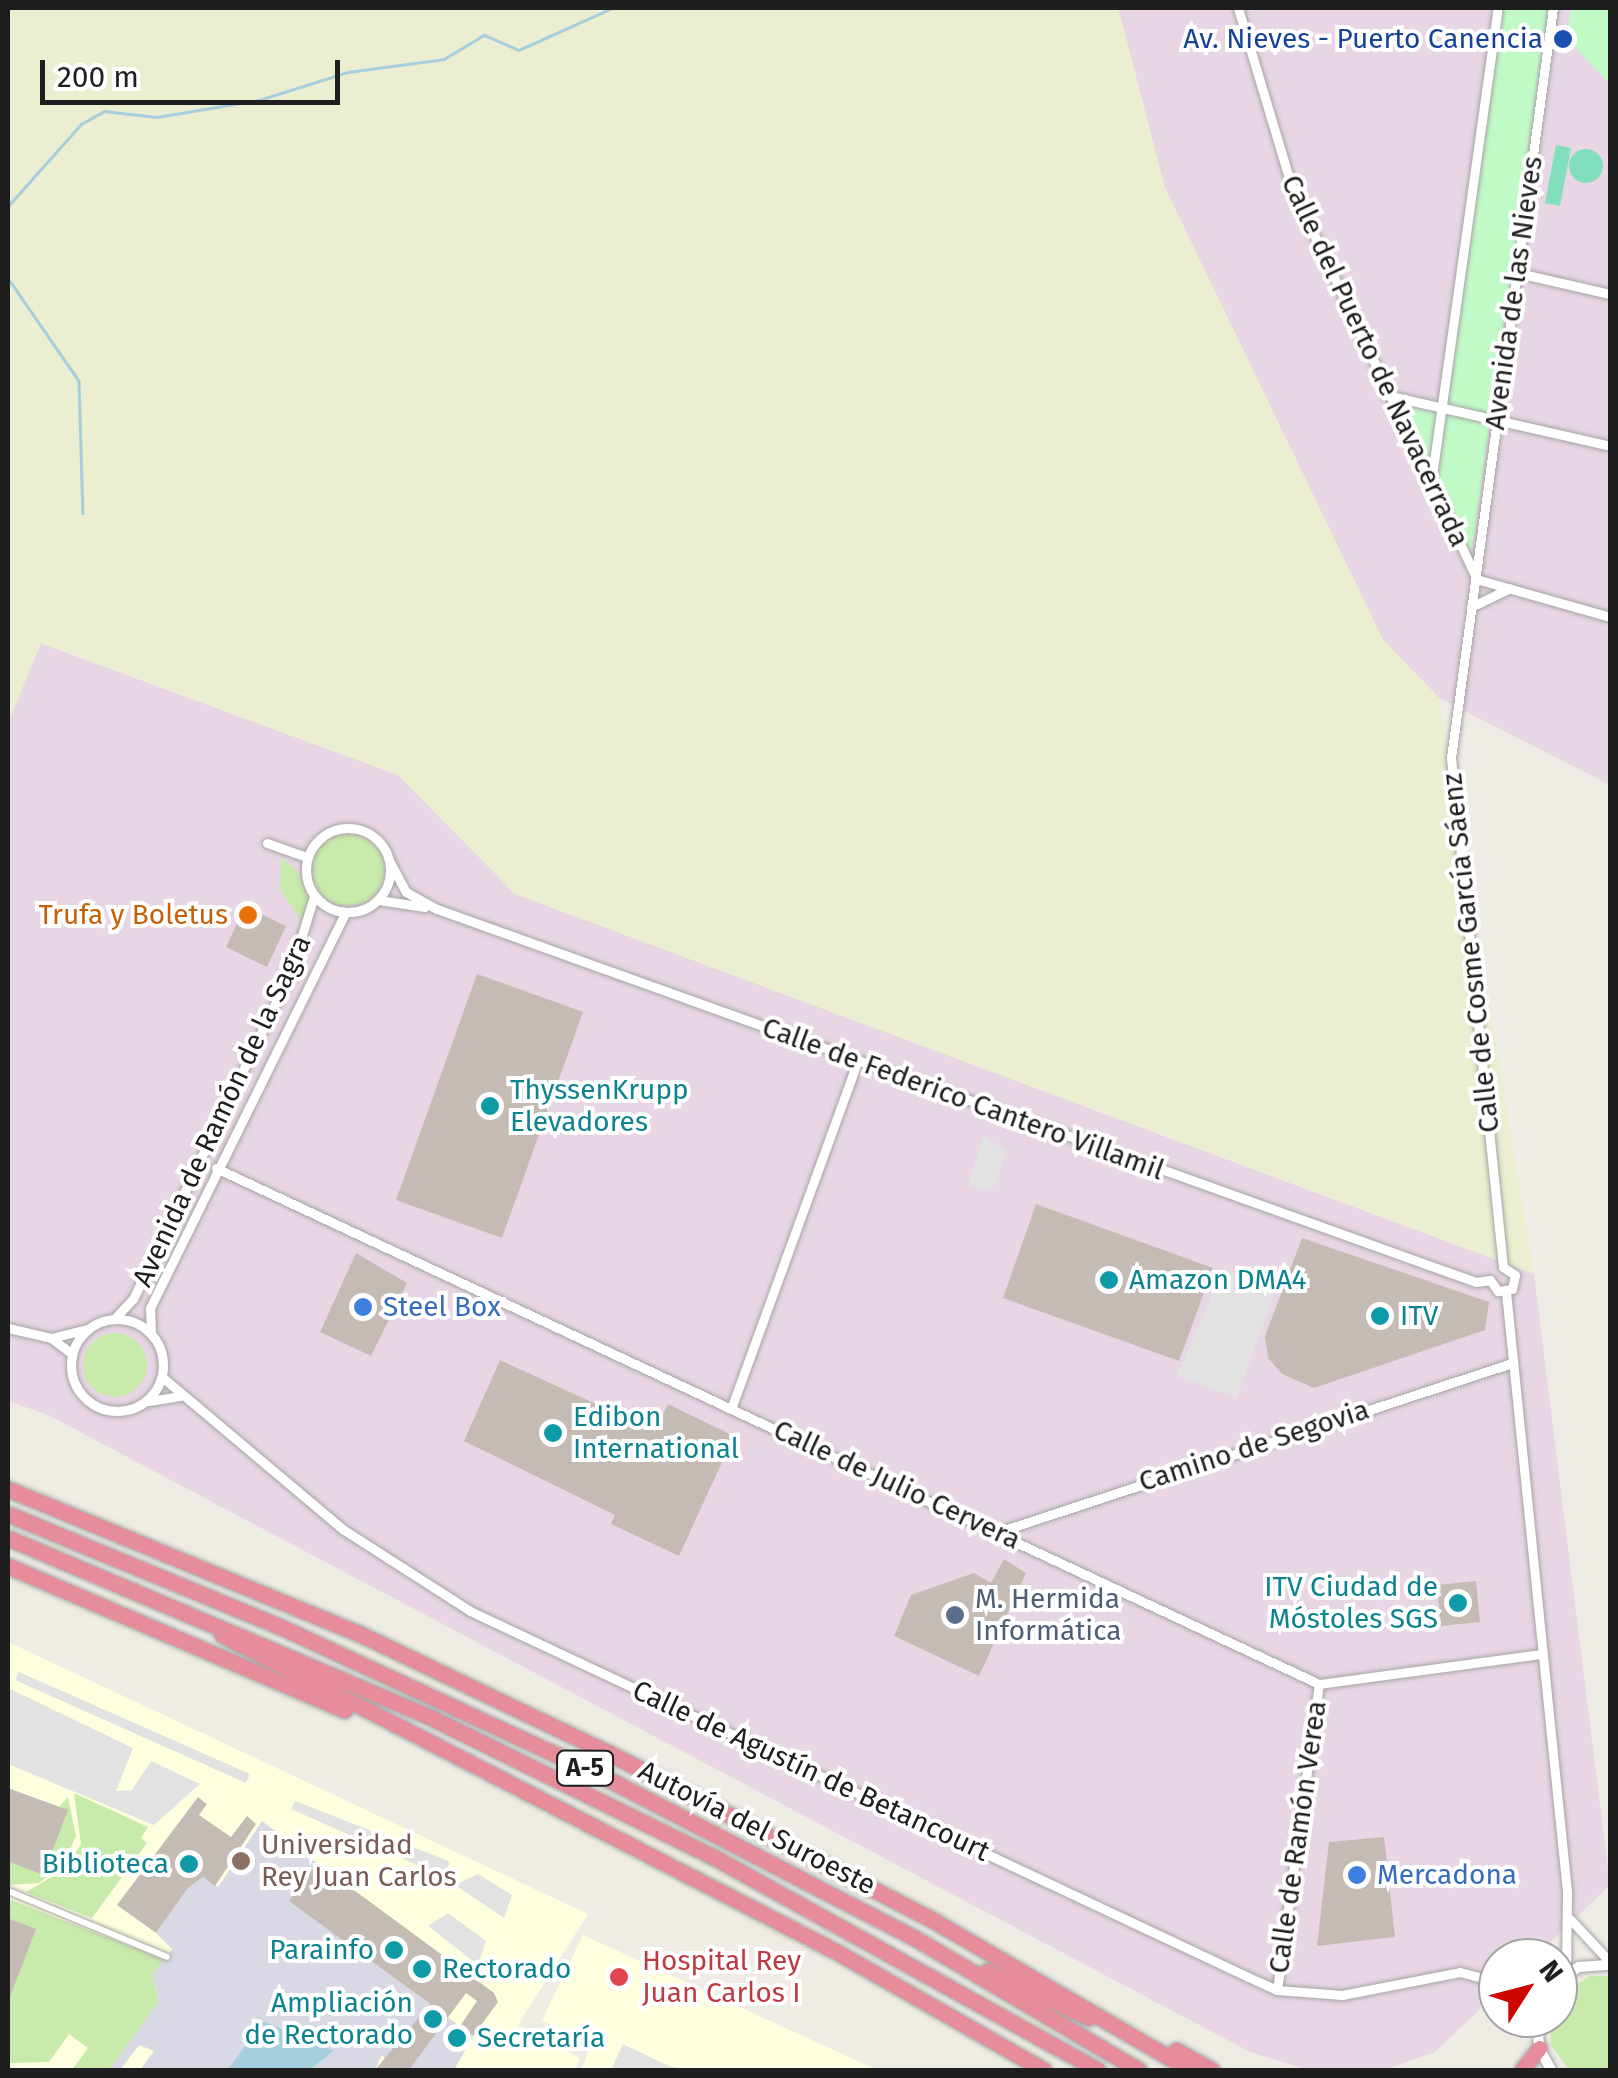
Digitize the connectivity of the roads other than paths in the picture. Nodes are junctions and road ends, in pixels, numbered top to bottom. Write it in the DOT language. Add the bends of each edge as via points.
graph roads {
  1 [pos="1238,8"];
  2 [pos="1498,8"];
  3 [pos="1553,8"];
  4 [pos="1518,273"];
  5 [pos="1610,294"];
  6 [pos="1386,394"];
  7 [pos="1443,405"];
  8 [pos="1498,416"];
  9 [pos="1610,446"];
  10 [pos="1430,491"];
  11 [pos="1476,579"];
  12 [pos="1518,586"];
  13 [pos="1471,607"];
  14 [pos="1610,617"];
  15 [pos="267,843"];
  16 [pos="307,857"];
  17 [pos="390,862"];
  18 [pos="314,896"];
  19 [pos="379,900"];
  20 [pos="437,909"];
  21 [pos="345,913"];
  22 [pos="858,1062"];
  23 [pos="216,1168"];
  24 [pos="1503,1267"];
  25 [pos="1490,1280"];
  26 [pos="1506,1292"];
  27 [pos="114,1318"];
  28 [pos="8,1328"];
  29 [pos="87,1329"];
  30 [pos="152,1334"];
  31 [pos="51,1338"];
  32 [pos="72,1354"];
  33 [pos="1512,1363"];
  34 [pos="162,1377"];
  35 [pos="180,1396"];
  36 [pos="146,1401"];
  37 [pos="731,1409"];
  38 [pos="8,1488"];
  39 [pos="8,1514"];
  40 [pos="998,1532"];
  41 [pos="8,1540"];
  42 [pos="8,1566"];
  43 [pos="1542,1654"];
  44 [pos="1319,1684"];
  45 [pos="476,1766"];
  46 [pos="8,1891"];
  47 [pos="1569,1918"];
  48 [pos="913,1937"];
  49 [pos="1567,1938"];
  50 [pos="167,1956"];
  51 [pos="1610,1964"];
  52 [pos="1578,1973"];
  53 [pos="1478,1977"];
  54 [pos="1277,1990"];
  55 [pos="1066,1994"];
  56 [pos="1538,2038"];
  57 [pos="1152,2048"];
  58 [pos="1539,2048"];
  59 [pos="1044,2070"];
  60 [pos="1098,2070"];
  61 [pos="1139,2070"];
  62 [pos="1190,2070"];
  63 [pos="1212,2070"];
  64 [pos="1522,2070"];
  65 [pos="1552,2070"];
  1 -- 6 [label="street, Calle del Puerto de Navacerrada" via="1292,188"];
  2 -- 7 [label="street, Avenida de las Nieves"];
  3 -- 4 [label="street, Avenida de las Nieves"];
  4 -- 5 [label="street"];
  4 -- 8 [label="street, Avenida de las Nieves"];
  6 -- 7 [label="street"];
  6 -- 10 [label="street, Calle del Puerto de Navacerrada"];
  7 -- 8 [label="street"];
  7 -- 10 [label="street, Avenida de las Nieves"];
  8 -- 9 [label="street"];
  8 -- 11 [label="street, Avenida de las Nieves"];
  10 -- 11 [label="street, Calle del Puerto de Navacerrada"];
  11 -- 12 [label="street, Calle del Puerto de Navacerrada"];
  11 -- 13 [label="street, Calle de Cosme García Sáenz"];
  12 -- 13 [label="street" via="1490,592"];
  12 -- 14 [label="street, Calle del Puerto de Navacerrada"];
  13 -- 24 [label="street, Calle de Cosme García Sáenz" via="1451,758"];
  15 -- 16 [label="street"];
  16 -- 17 [label="street" via="342,828 373,835"];
  16 -- 18 [label="street"];
  17 -- 19 [label="street"];
  17 -- 20 [label="street, Calle de Federico Cantero Villamil" via="406,892"];
  18 -- 21 [label="street"];
  18 -- 27 [label="street, Avenida de Ramón de la Sagra" via="303,944 133,1299"];
  19 -- 20 [label="street, Calle de Federico Cantero Villamil"];
  19 -- 21 [label="street"];
  20 -- 22 [label="street, Calle de Federico Cantero Villamil"];
  21 -- 23 [label="street, Avenida de Ramón de la Sagra"];
  22 -- 25 [label="street, Calle de Federico Cantero Villamil" via="1476,1282"];
  22 -- 37 [label="street"];
  23 -- 30 [label="street, Avenida de Ramón de la Sagra" via="150,1308"];
  23 -- 37 [label="street, Calle de Julio Cervera"];
  24 -- 25 [label="street"];
  24 -- 26 [label="street, Calle de Cosme García Sáenz" via="1515,1277"];
  25 -- 26 [label="street"];
  26 -- 33 [label="street"];
  27 -- 29 [label="street"];
  27 -- 30 [label="street"];
  28 -- 31 [label="street"];
  29 -- 31 [label="street"];
  29 -- 32 [label="street"];
  30 -- 34 [label="street"];
  31 -- 32 [label="street"];
  32 -- 36 [label="street" via="74,1382 92,1404 119,1412"];
  33 -- 40 [label="street, Camino de Segovia"];
  33 -- 43 [label="street"];
  34 -- 35 [label="street, Calle de Agustín de Betancourt"];
  34 -- 36 [label="street"];
  35 -- 36 [label="street"];
  35 -- 54 [label="street, Calle de Agustín de Betancourt" via="344,1530 470,1611"];
  37 -- 40 [label="street, Calle de Julio Cervera"];
  38 -- 55 [label="highway" via="358,1633 591,1744"];
  39 -- 48 [label="highway, Autovía del Suroeste / A-5" via="428,1693"];
  40 -- 44 [label="street, Calle de Julio Cervera"];
  41 -- 45 [label="highway" via="230,1638"];
  41 -- 60 [label="highway, Autovía del Suroeste / A-5" via="436,1720 735,1868"];
  42 -- 45 [label="highway"];
  43 -- 44 [label="street"];
  43 -- 47 [label="street"];
  44 -- 54 [label="street, Calle de Ramón Verea"];
  45 -- 59 [label="highway" via="837,1952"];
  46 -- 50 [label="street"];
  47 -- 49 [label="street"];
  47 -- 51 [label="street"];
  48 -- 57 [label="highway"];
  48 -- 61 [label="highway, Autovía del Suroeste / A-5"];
  51 -- 52 [label="street"];
  53 -- 54 [label="street, Calle de Agustín de Betancourt" via="1460,1972 1342,1995"];
  55 -- 57 [label="highway"];
  55 -- 63 [label="highway"];
  56 -- 58 [label="street"];
  57 -- 62 [label="highway"];
  58 -- 64 [label="highway"];
  58 -- 65 [label="street"];
}
